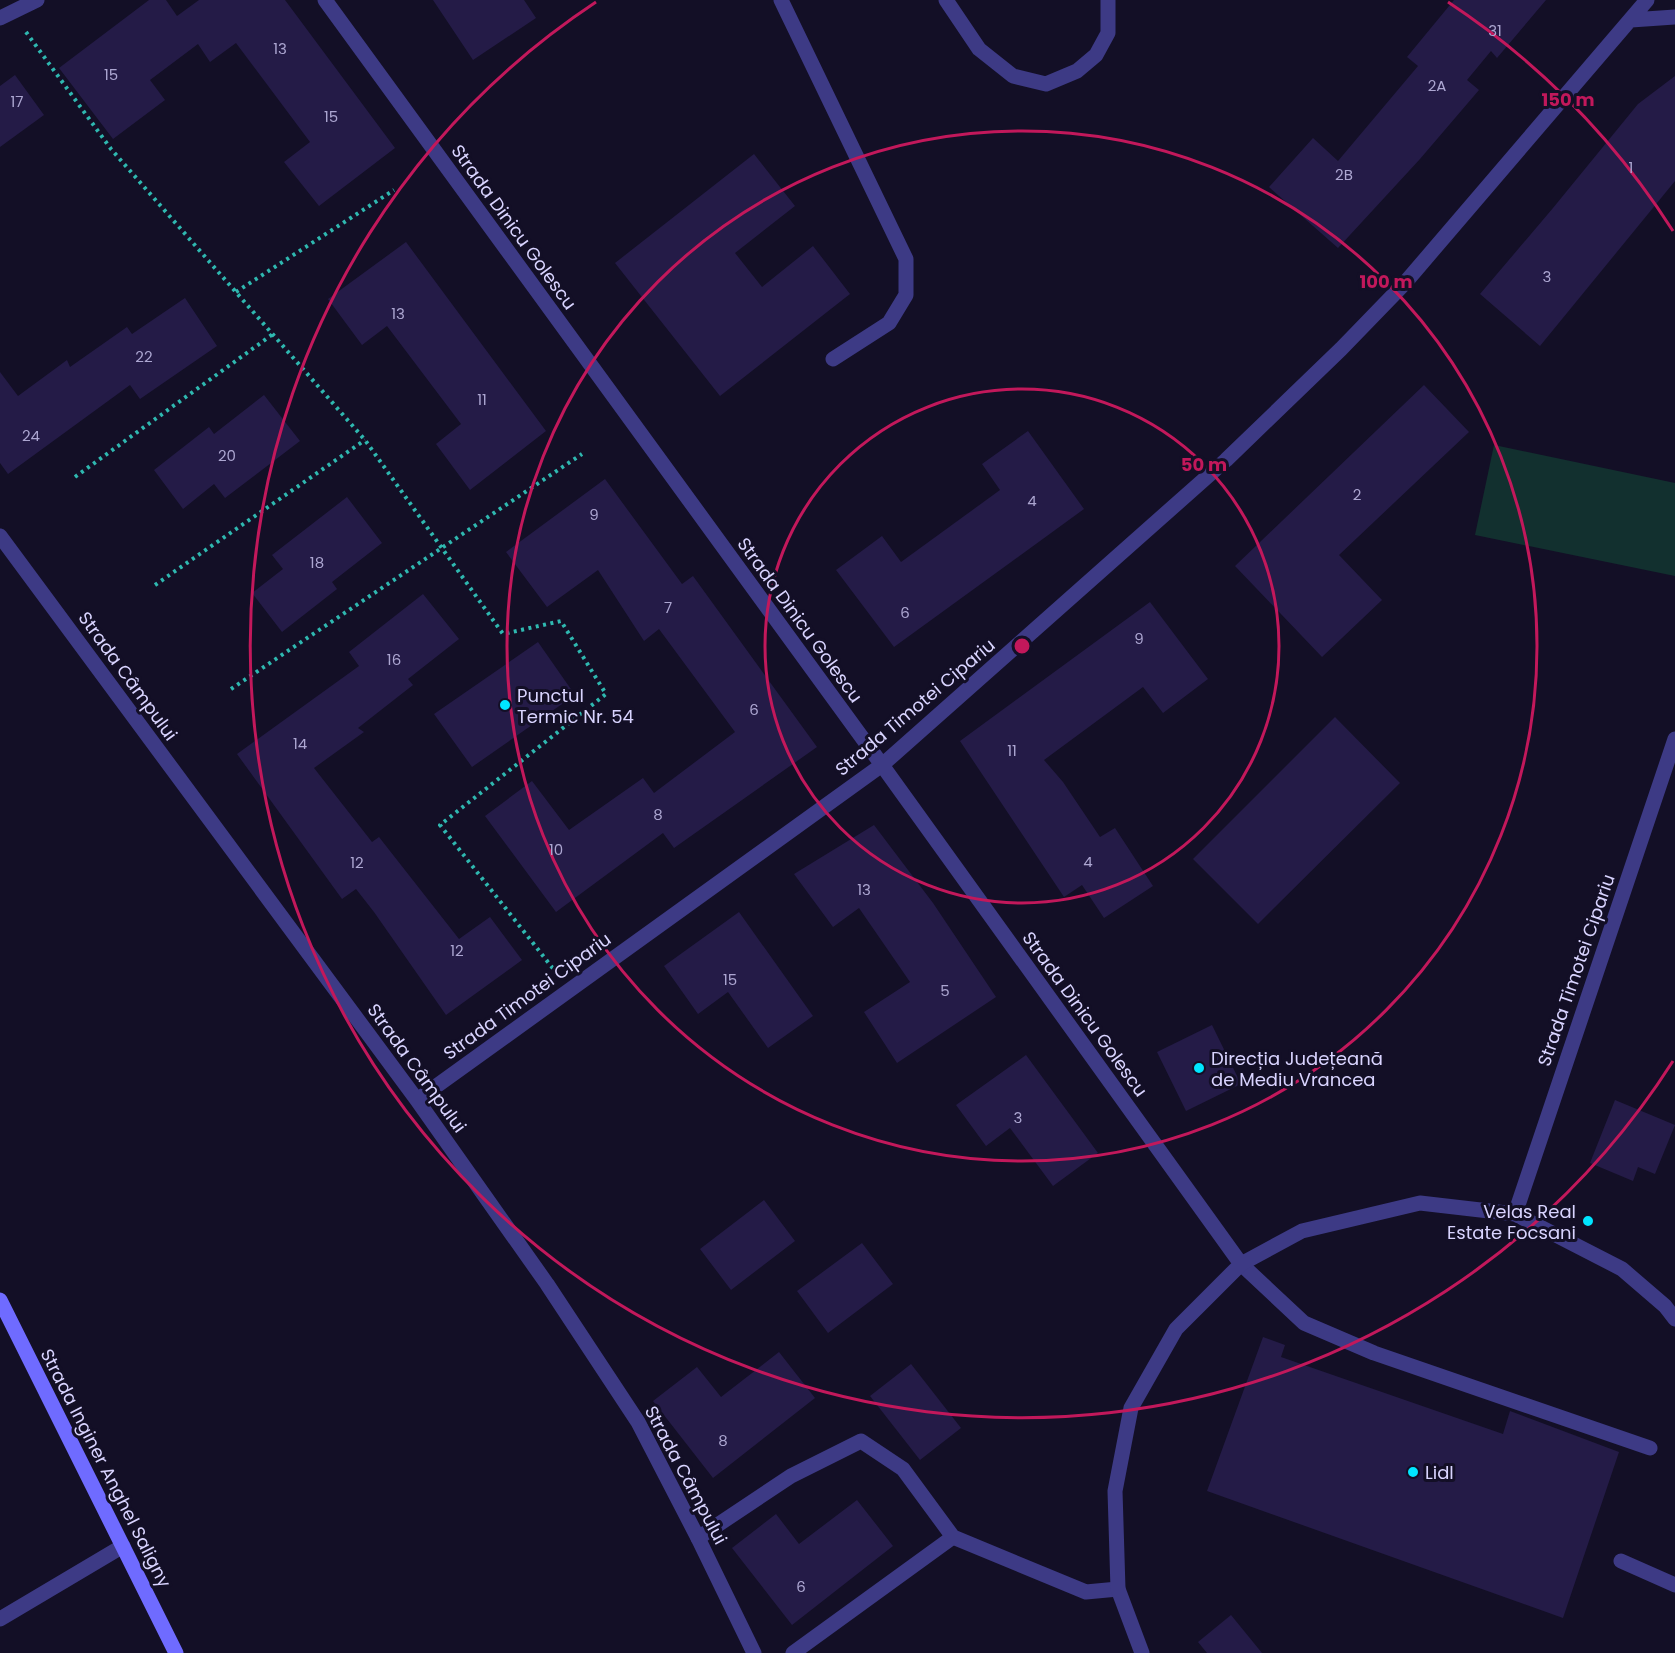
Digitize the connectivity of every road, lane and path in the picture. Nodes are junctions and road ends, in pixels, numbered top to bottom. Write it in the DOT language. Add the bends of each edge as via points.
graph roads {
  1 [pos="37,0"];
  2 [pos="325,0"];
  3 [pos="781,0"];
  4 [pos="946,0"];
  5 [pos="1108,0"];
  6 [pos="1647,0"];
  7 [pos="6,15"];
  8 [pos="1675,17"];
  9 [pos="1631,20"];
  10 [pos="394,190"];
  11 [pos="236,292"];
  12 [pos="273,334"];
  13 [pos="833,359"];
  14 [pos="365,440"];
  15 [pos="582,454"];
  16 [pos="75,477"];
  17 [pos="0,536"];
  18 [pos="441,548"];
  19 [pos="155,585"];
  20 [pos="231,689"];
  21 [pos="1675,739"];
  22 [pos="882,765"];
  23 [pos="570,990"];
  24 [pos="417,1100"];
  25 [pos="1515,1214"];
  26 [pos="1241,1264"];
  27 [pos="0,1300"];
  28 [pos="1670,1302"];
  29 [pos="1675,1319"];
  30 [pos="1650,1448"];
  31 [pos="953,1537"];
  32 [pos="698,1538"];
  33 [pos="123,1546"];
  34 [pos="1621,1561"];
  35 [pos="1675,1585"];
  36 [pos="1118,1589"];
  37 [pos="0,1619"];
  38 [pos="176,1653"];
  39 [pos="754,1653"];
  40 [pos="794,1653"];
  41 [pos="1142,1653"];
  1 -- 7 [label="street"];
  2 -- 22 [label="street, Strada Dinicu Golescu"];
  3 -- 13 [label="street" via="906,259 906,295 889,323"];
  4 -- 5 [label="street" via="979,50 1013,76 1046,84 1077,71 1096,55 1108,33"];
  6 -- 9 [label="street, Strada Timotei Cipariu"];
  7 -- 11 [label="path" via="111,149"];
  8 -- 9 [label="street"];
  9 -- 22 [label="street, Strada Timotei Cipariu" via="1404,284 1341,349 1226,460"];
  10 -- 11 [label="path"];
  11 -- 12 [label="path"];
  12 -- 14 [label="path"];
  12 -- 16 [label="path"];
  14 -- 18 [label="path"];
  14 -- 19 [label="path"];
  15 -- 18 [label="path"];
  17 -- 24 [label="street, Strada Câmpului"];
  18 -- 20 [label="path"];
  18 -- 23 [label="path" via="503,634 561,621 606,694 440,825"];
  21 -- 25 [label="street, Strada Timotei Cipariu"];
  22 -- 23 [label="street, Strada Timotei Cipariu"];
  22 -- 26 [label="street, Strada Dinicu Golescu"];
  23 -- 24 [label="street, Strada Timotei Cipariu"];
  24 -- 32 [label="street, Strada Câmpului" via="547,1284 638,1422"];
  25 -- 26 [label="street" via="1420,1203 1302,1231"];
  25 -- 28 [label="street" via="1622,1269"];
  26 -- 30 [label="street, Strada Dinicu Golescu" via="1304,1323 1374,1353"];
  26 -- 36 [label="street" via="1176,1329 1131,1408 1115,1491"];
  27 -- 33 [label="main road, Strada Inginer Anghel Saligny"];
  28 -- 29 [label="street"];
  31 -- 32 [label="street" via="903,1469 861,1441 792,1476"];
  31 -- 36 [label="street" via="1086,1592"];
  31 -- 40 [label="street"];
  32 -- 39 [label="street, Strada Câmpului"];
  33 -- 37 [label="street"];
  33 -- 38 [label="main road, Strada Inginer Anghel Saligny"];
  34 -- 35 [label="street"];
  36 -- 41 [label="street"];
}
